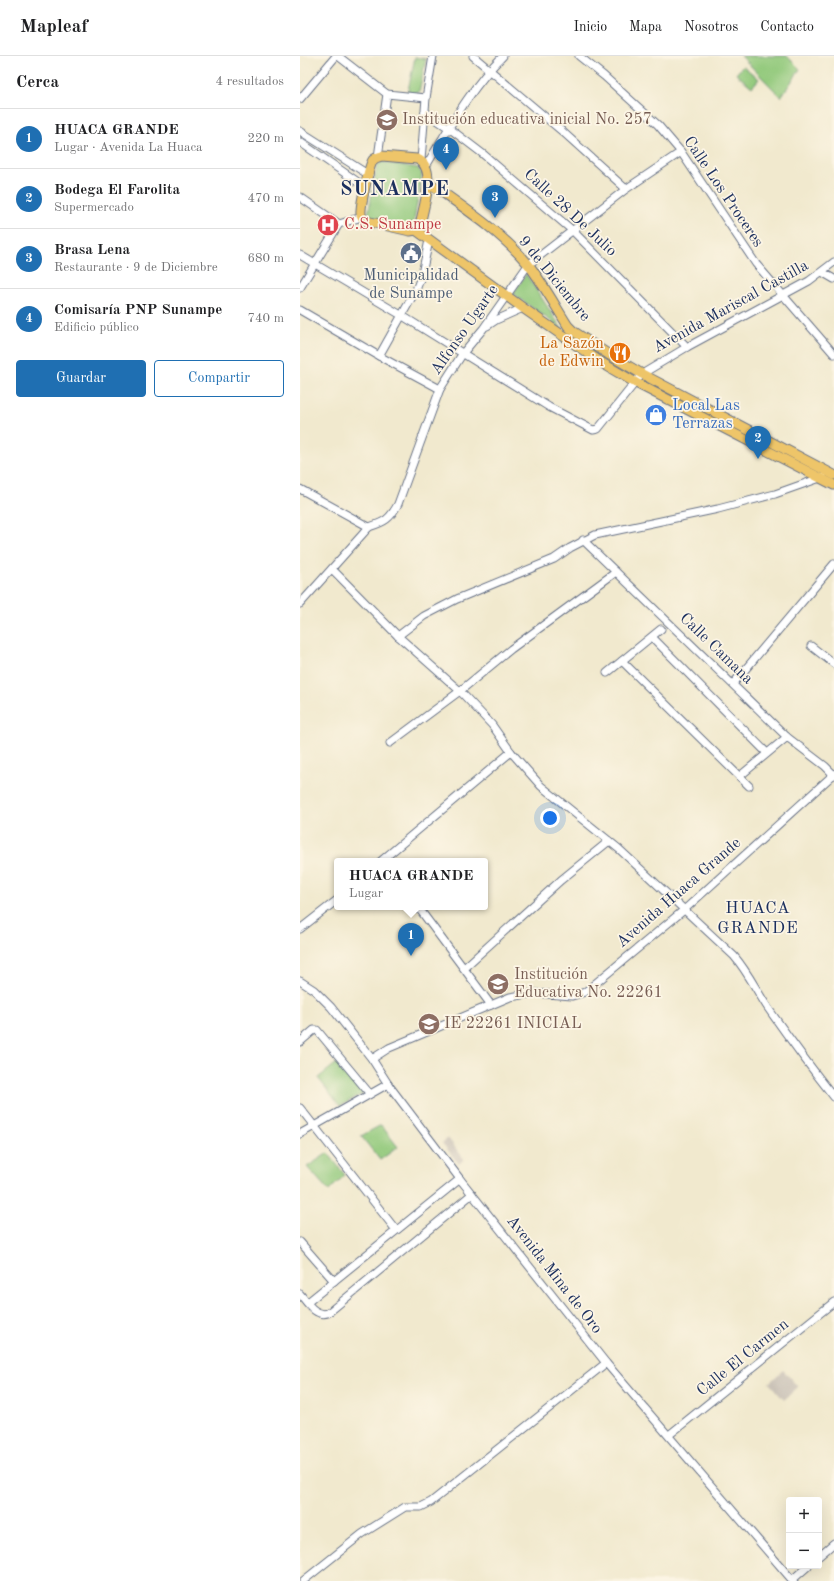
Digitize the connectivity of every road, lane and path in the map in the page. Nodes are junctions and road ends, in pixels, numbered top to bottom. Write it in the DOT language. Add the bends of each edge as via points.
graph roads {
  1 [pos="337,56"];
  2 [pos="433,56"];
  3 [pos="473,56"];
  4 [pos="503,56"];
  5 [pos="579,56"];
  6 [pos="489,70"];
  7 [pos="387,94"];
  8 [pos="426,98"];
  9 [pos="300,99"];
  10 [pos="425,112"];
  11 [pos="449,128"];
  12 [pos="300,131"];
  13 [pos="300,142"];
  14 [pos="681,152"];
  15 [pos="378,157"];
  16 [pos="424,163"];
  17 [pos="369,175"];
  18 [pos="428,182"];
  19 [pos="365,187"];
  20 [pos="626,189"];
  21 [pos="300,197"];
  22 [pos="362,217"];
  23 [pos="339,224"];
  24 [pos="416,230"];
  25 [pos="573,231"];
  26 [pos="429,240"];
  27 [pos="300,255"];
  28 [pos="834,262"];
  29 [pos="315,264"];
  30 [pos="528,265"];
  31 [pos="822,272"];
  32 [pos="834,279"];
  33 [pos="300,288"];
  34 [pos="782,294"];
  35 [pos="507,295"];
  36 [pos="523,308"];
  37 [pos="300,310"];
  38 [pos="401,315"];
  39 [pos="483,329"];
  40 [pos="687,346"];
  41 [pos="463,353"];
  42 [pos="834,354"];
  43 [pos="379,356"];
  44 [pos="642,374"];
  45 [pos="636,383"];
  46 [pos="440,389"];
  47 [pos="832,474"];
  48 [pos="821,478"];
  49 [pos="834,485"];
  50 [pos="300,489"];
  51 [pos="369,528"];
  52 [pos="583,540"];
  53 [pos="834,564"];
  54 [pos="332,570"];
  55 [pos="616,572"];
  56 [pos="300,604"];
  57 [pos="661,629"];
  58 [pos="398,636"];
  59 [pos="652,637"];
  60 [pos="811,646"];
  61 [pos="622,661"];
  62 [pos="834,664"];
  63 [pos="607,673"];
  64 [pos="732,684"];
  65 [pos="460,691"];
  66 [pos="787,737"];
  67 [pos="390,743"];
  68 [pos="511,752"];
  69 [pos="767,754"];
  70 [pos="834,775"];
  71 [pos="740,776"];
  72 [pos="750,786"];
  73 [pos="609,840"];
  74 [pos="386,858"];
  75 [pos="334,902"];
  76 [pos="420,910"];
  77 [pos="684,910"];
  78 [pos="300,929"];
  79 [pos="464,968"];
  80 [pos="300,981"];
  81 [pos="491,1005"];
  82 [pos="300,1042"];
  83 [pos="372,1059"];
  84 [pos="388,1084"];
  85 [pos="370,1094"];
  86 [pos="834,1097"];
  87 [pos="300,1108"];
  88 [pos="314,1126"];
  89 [pos="300,1134"];
  90 [pos="460,1179"];
  91 [pos="472,1194"];
  92 [pos="396,1230"];
  93 [pos="300,1242"];
  94 [pos="334,1281"];
  95 [pos="300,1294"];
  96 [pos="308,1302"];
  97 [pos="834,1302"];
  98 [pos="606,1363"];
  99 [pos="669,1435"];
  100 [pos="834,1543"];
  101 [pos="822,1553"];
  102 [pos="805,1569"];
  103 [pos="792,1580"];
  104 [pos="304,1581"];
  1 -- 7 [label="street"];
  1 -- 9 [label="street"];
  2 -- 8 [label="street"];
  3 -- 6 [label="street"];
  4 -- 6 [label="street"];
  5 -- 14 [label="street, Calle Los Proceres" via="646,112"];
  6 -- 11 [label="street"];
  6 -- 20 [label="street"];
  7 -- 8 [label="street"];
  7 -- 15 [label="street"];
  8 -- 10 [label="street"];
  10 -- 11 [label="street, Calle 28 De Julio"];
  10 -- 16 [label="street"];
  11 -- 16 [label="street"];
  11 -- 25 [label="street, Calle 28 De Julio"];
  12 -- 17 [label="street"];
  13 -- 19 [label="street"];
  14 -- 20 [label="street, Alfonso Ugarte"];
  14 -- 34 [label="street, Calle Los Proceres" via="756,264"];
  15 -- 16 [label="main road" via="417,159"];
  15 -- 17 [label="main road" via="372,163"];
  16 -- 18 [label="main road"];
  17 -- 19 [label="main road"];
  18 -- 24 [label="main road" via="420,225"];
  18 -- 30 [label="main road, 9 de Diciembre" via="479,218"];
  19 -- 22 [label="main road"];
  20 -- 25 [label="street, Alfonso Ugarte"];
  21 -- 23 [label="street"];
  22 -- 23 [label="street"];
  22 -- 24 [label="main road" via="366,221 410,231"];
  23 -- 29 [label="street"];
  24 -- 26 [label="main road"];
  25 -- 30 [label="street, Alfonso Ugarte"];
  25 -- 40 [label="street, Calle 28 De Julio"];
  26 -- 35 [label="main road"];
  26 -- 38 [label="street" via="422,274"];
  27 -- 29 [label="street"];
  28 -- 31 [label="street, Avenida Mariscal Castilla"];
  29 -- 33 [label="street"];
  29 -- 38 [label="street"];
  30 -- 35 [label="street, Alfonso Ugarte"];
  30 -- 44 [label="main road, 9 de Diciembre" via="568,326"];
  31 -- 32 [label="street"];
  31 -- 34 [label="street, Avenida Mariscal Castilla"];
  34 -- 40 [label="street, Avenida Mariscal Castilla"];
  34 -- 42 [label="street, Calle Los Proceres"];
  35 -- 36 [label="main road"];
  35 -- 39 [label="street, Alfonso Ugarte"];
  36 -- 39 [label="street"];
  36 -- 45 [label="main road" via="602,363"];
  37 -- 43 [label="street"];
  38 -- 41 [label="street"];
  38 -- 43 [label="street"];
  39 -- 41 [label="street, Alfonso Ugarte"];
  40 -- 44 [label="street, Avenida Mariscal Castilla"];
  41 -- 45 [label="street" via="591,430 598,429"];
  41 -- 46 [label="street, Alfonso Ugarte"];
  43 -- 46 [label="street"];
  44 -- 45 [label="street"];
  44 -- 47 [label="main road, 9 de Diciembre"];
  45 -- 48 [label="main road"];
  46 -- 51 [label="street, Alfonso Ugarte" via="398,504 391,517"];
  47 -- 48 [label="street"];
  48 -- 49 [label="main road"];
  48 -- 52 [label="street" via="761,498 595,535"];
  50 -- 51 [label="street"];
  51 -- 54 [label="street, Alfonso Ugarte"];
  52 -- 55 [label="street, Calle Camana"];
  52 -- 58 [label="street" via="554,559 437,609"];
  53 -- 64 [label="street"];
  54 -- 56 [label="street, Alfonso Ugarte"];
  54 -- 58 [label="street"];
  55 -- 64 [label="street, Calle Camana"];
  55 -- 65 [label="street" via="511,649"];
  57 -- 59 [label="street"];
  58 -- 65 [label="street"];
  59 -- 61 [label="street"];
  59 -- 69 [label="street"];
  60 -- 62 [label="street"];
  61 -- 63 [label="street"];
  61 -- 71 [label="street"];
  64 -- 66 [label="street, Calle Camana"];
  65 -- 67 [label="street"];
  65 -- 68 [label="street" via="492,725"];
  66 -- 69 [label="street"];
  66 -- 70 [label="street, Calle Camana"];
  68 -- 73 [label="street" via="541,786"];
  68 -- 74 [label="street"];
  69 -- 71 [label="street"];
  70 -- 77 [label="street, Avenida Huaca Grande"];
  71 -- 72 [label="street"];
  73 -- 77 [label="street"];
  73 -- 79 [label="street"];
  75 -- 78 [label="street"];
  76 -- 79 [label="street"];
  77 -- 81 [label="street, Avenida Huaca Grande" via="584,992 572,996 534,993 510,997"];
  77 -- 86 [label="street" via="741,965 789,1038"];
  79 -- 81 [label="street"];
  80 -- 83 [label="street, Avenida Mina de Oro" via="314,990 331,1007"];
  81 -- 83 [label="street, Avenida Huaca Grande" via="390,1048"];
  82 -- 85 [label="street" via="317,1030"];
  83 -- 84 [label="street, Avenida Mina de Oro"];
  84 -- 85 [label="street"];
  84 -- 90 [label="street, Avenida Mina de Oro"];
  85 -- 88 [label="street"];
  87 -- 88 [label="street"];
  88 -- 89 [label="street"];
  88 -- 92 [label="street"];
  90 -- 91 [label="street, Avenida Mina de Oro"];
  90 -- 92 [label="street"];
  91 -- 96 [label="street" via="328,1313 319,1314"];
  91 -- 98 [label="street, Avenida Mina de Oro"];
  92 -- 94 [label="street"];
  93 -- 94 [label="street"];
  94 -- 96 [label="street"];
  95 -- 96 [label="street"];
  97 -- 99 [label="street, Calle El Carmen"];
  98 -- 99 [label="street, Avenida Mina de Oro"];
  98 -- 104 [label="street" via="431,1502 421,1506 405,1507 362,1534"];
  99 -- 103 [label="street, Avenida Mina de Oro"];
  100 -- 101 [label="street"];
  102 -- 103 [label="street"];
}
